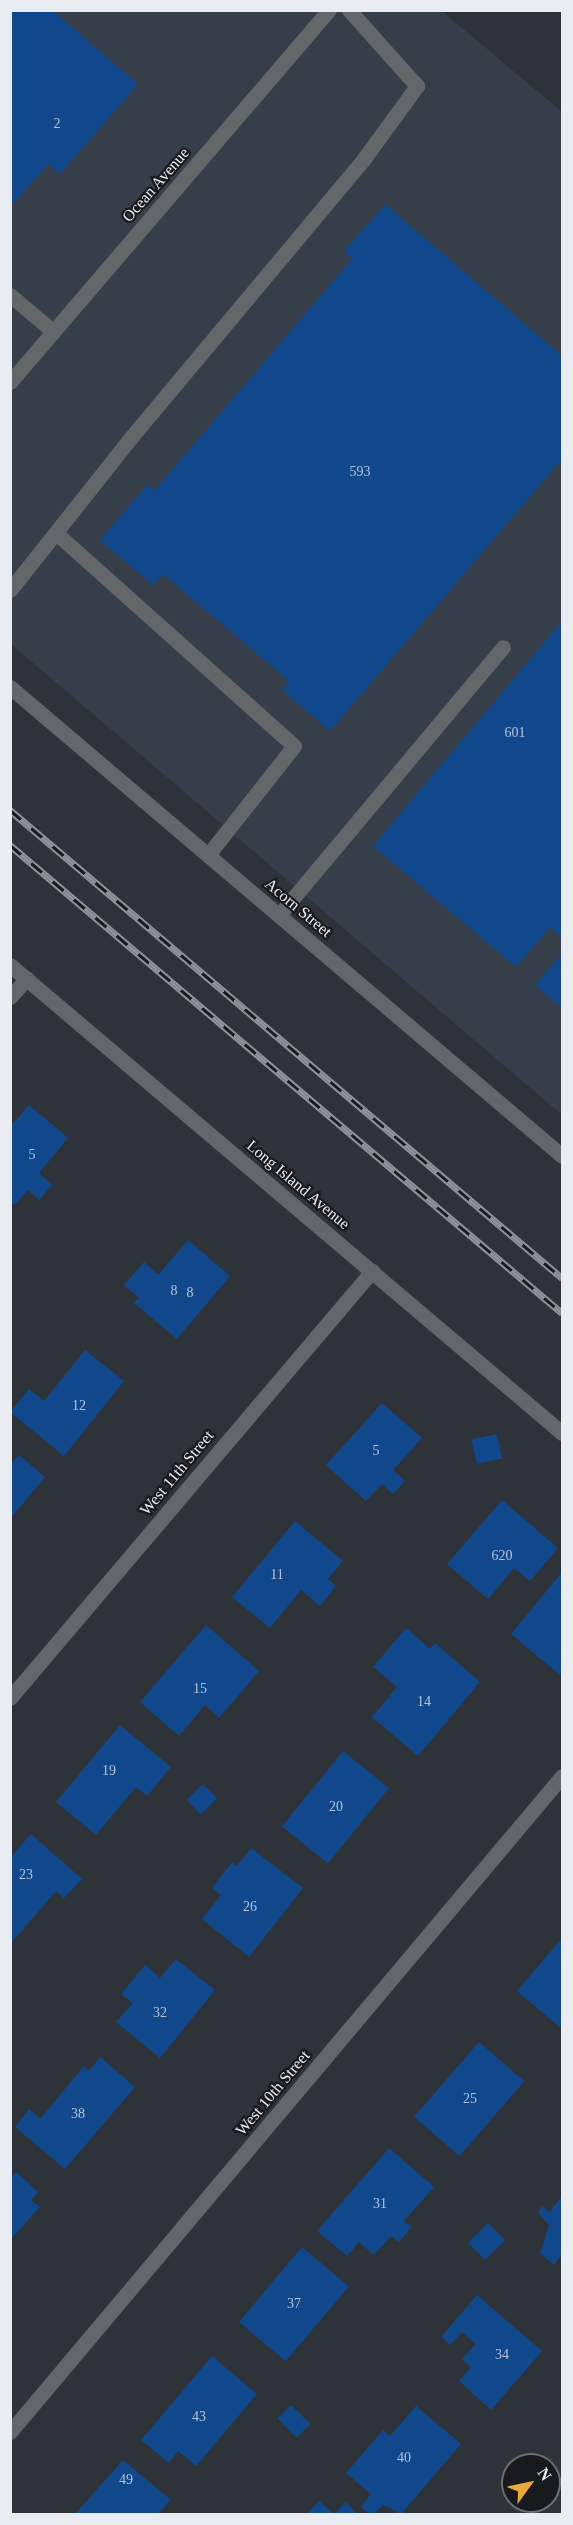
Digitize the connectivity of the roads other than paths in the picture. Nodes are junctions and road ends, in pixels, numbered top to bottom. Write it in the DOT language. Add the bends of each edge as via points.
graph roads {
  1 [pos="329,10"];
  2 [pos="349,10"];
  3 [pos="10,295"];
  4 [pos="54,332"];
  5 [pos="10,382"];
  6 [pos="56,533"];
  7 [pos="10,590"];
  8 [pos="503,647"];
  9 [pos="10,687"];
  10 [pos="208,855"];
  11 [pos="279,915"];
  12 [pos="10,964"];
  13 [pos="27,978"];
  14 [pos="10,997"];
  15 [pos="562,1156"];
  16 [pos="372,1271"];
  17 [pos="562,1434"];
  18 [pos="10,1698"];
  19 [pos="562,1776"];
  20 [pos="10,2432"];
  1 -- 4 [label="street, Ocean Avenue"];
  2 -- 6 [label="street" via="417,86 363,160"];
  3 -- 4 [label="street"];
  4 -- 5 [label="street, Ocean Avenue"];
  6 -- 7 [label="street"];
  6 -- 10 [label="street" via="294,746"];
  8 -- 11 [label="street"];
  9 -- 10 [label="street, Acorn Street"];
  10 -- 11 [label="street, Acorn Street"];
  11 -- 15 [label="street, Acorn Street"];
  12 -- 13 [label="street, Long Island Avenue"];
  13 -- 14 [label="street"];
  13 -- 16 [label="street, Long Island Avenue"];
  16 -- 17 [label="street, Long Island Avenue"];
  16 -- 18 [label="street, West 11th Street"];
  19 -- 20 [label="street, West 10th Street"];
}
